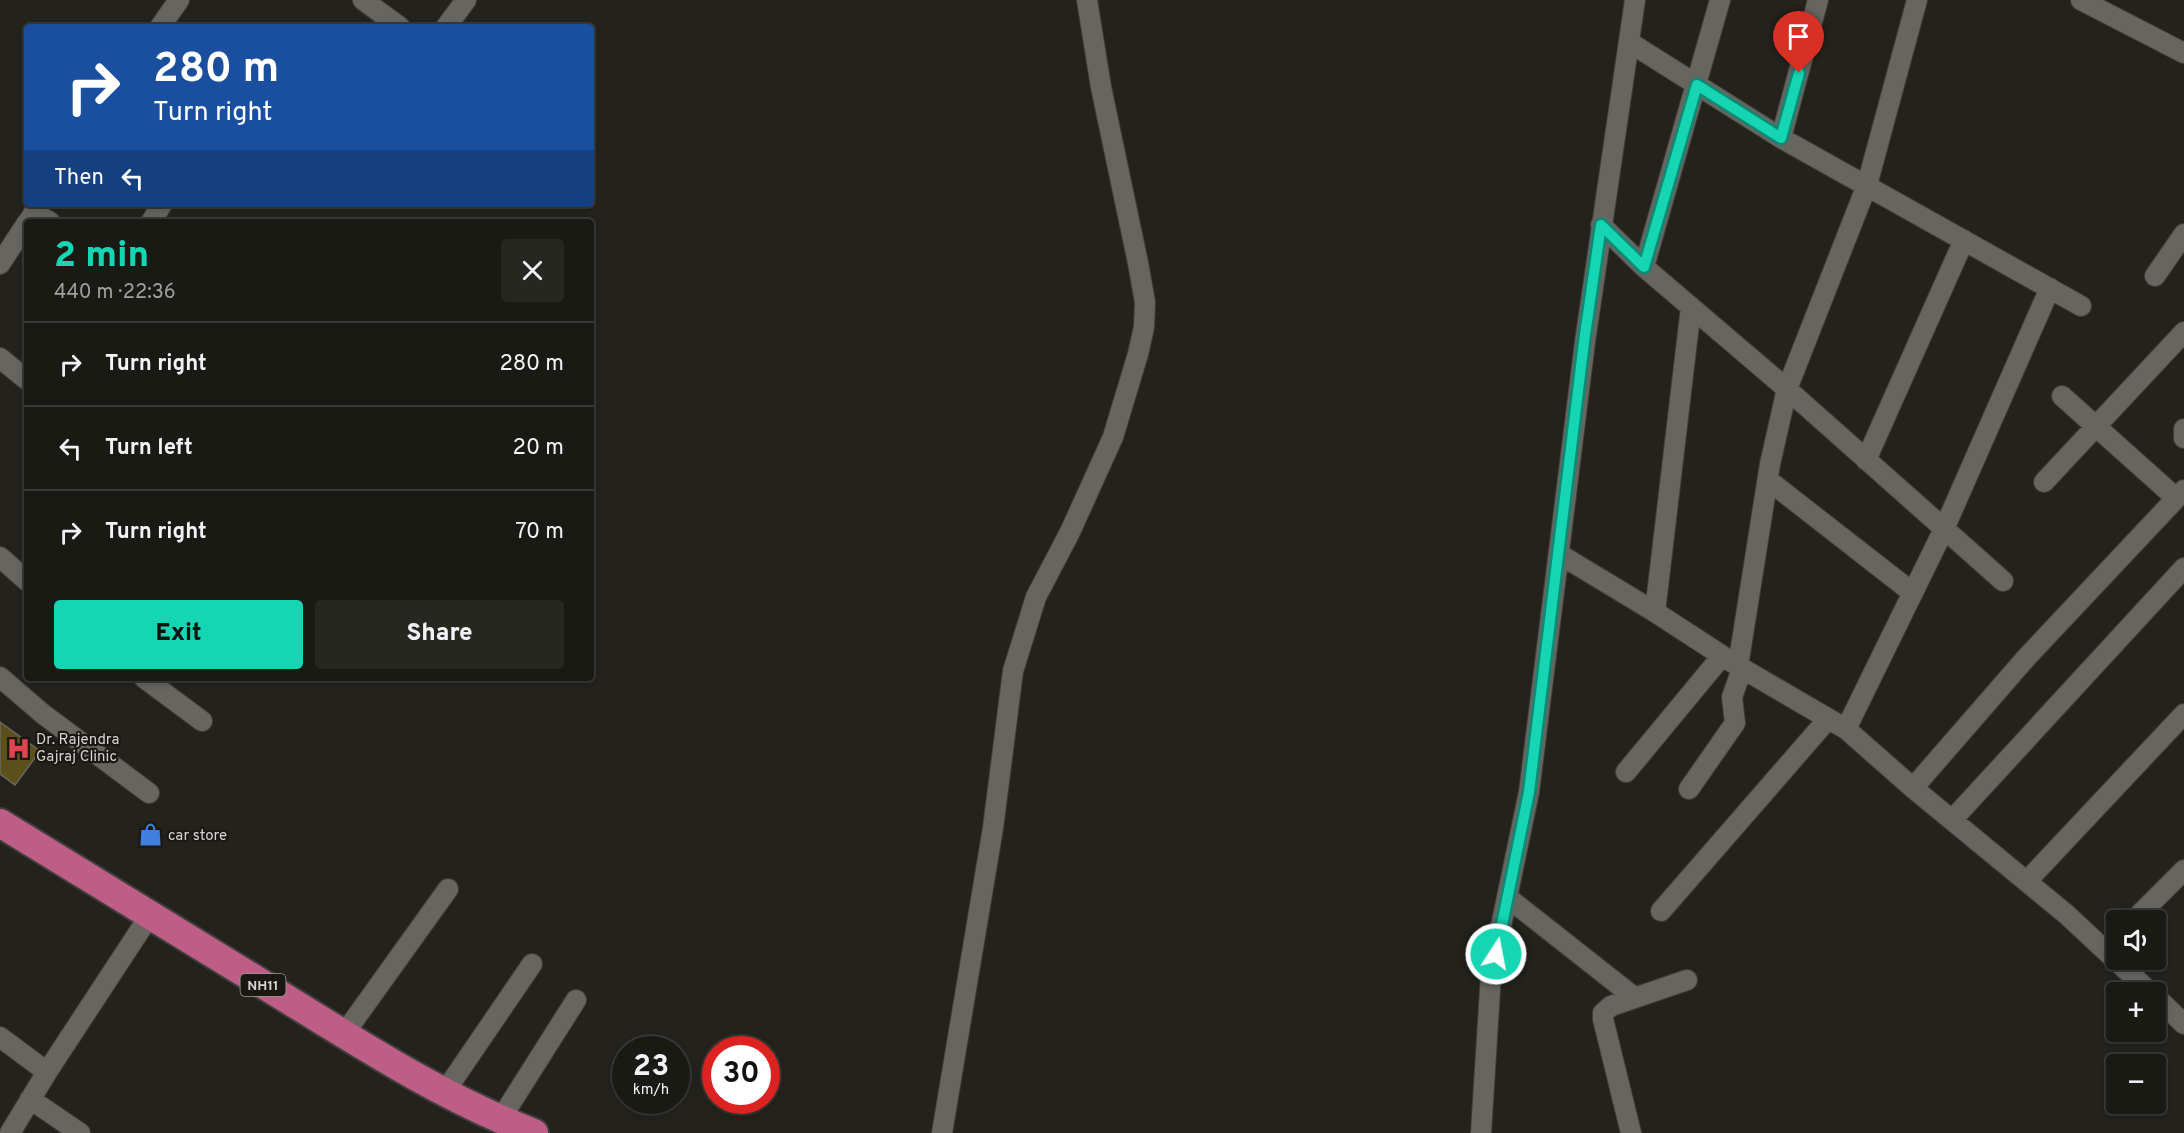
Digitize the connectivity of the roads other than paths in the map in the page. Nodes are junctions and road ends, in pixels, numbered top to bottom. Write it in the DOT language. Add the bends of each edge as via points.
graph roads {
  1 [pos="363,0"];
  2 [pos="466,0"];
  3 [pos="1087,0"];
  4 [pos="1635,0"];
  5 [pos="1720,0"];
  6 [pos="1818,0"];
  7 [pos="1917,0"];
  8 [pos="2081,0"];
  9 [pos="172,2"];
  10 [pos="161,24"];
  11 [pos="396,24"];
  12 [pos="448,24"];
  13 [pos="1629,42"];
  14 [pos="2184,53"];
  15 [pos="1697,85"];
  16 [pos="1781,138"];
  17 [pos="1867,185"];
  18 [pos="1601,225"];
  19 [pos="24,233"];
  20 [pos="2184,234"];
  21 [pos="1964,240"];
  22 [pos="0,264"];
  23 [pos="1644,267"];
  24 [pos="2155,276"];
  25 [pos="2049,288"];
  26 [pos="2081,306"];
  27 [pos="1691,307"];
  28 [pos="2184,332"];
  29 [pos="0,358"];
  30 [pos="24,378"];
  31 [pos="1787,389"];
  32 [pos="2062,396"];
  33 [pos="2096,426"];
  34 [pos="2184,429"];
  35 [pos="2184,438"];
  36 [pos="1866,460"];
  37 [pos="1767,480"];
  38 [pos="2044,482"];
  39 [pos="2180,494"];
  40 [pos="1944,529"];
  41 [pos="1559,554"];
  42 [pos="0,557"];
  43 [pos="2184,568"];
  44 [pos="24,578"];
  45 [pos="2004,581"];
  46 [pos="1913,593"];
  47 [pos="1655,612"];
  48 [pos="1734,664"];
  49 [pos="0,677"];
  50 [pos="148,681"];
  51 [pos="2184,714"];
  52 [pos="1828,719"];
  53 [pos="202,721"];
  54 [pos="1846,729"];
  55 [pos="1626,772"];
  56 [pos="1913,788"];
  57 [pos="1689,789"];
  58 [pos="149,793"];
  59 [pos="1952,820"];
  60 [pos="0,823"];
  61 [pos="2184,870"];
  62 [pos="2026,881"];
  63 [pos="448,889"];
  64 [pos="1507,897"];
  65 [pos="2144,910"];
  66 [pos="1661,911"];
  67 [pos="150,915"];
  68 [pos="2106,941"];
  69 [pos="532,964"];
  70 [pos="2132,970"];
  71 [pos="1687,980"];
  72 [pos="2142,982"];
  73 [pos="1634,998"];
  74 [pos="576,1000"];
  75 [pos="2166,1006"];
  76 [pos="2183,1022"];
  77 [pos="344,1034"];
  78 [pos="0,1037"];
  79 [pos="47,1072"];
  80 [pos="444,1093"];
  81 [pos="30,1099"];
  82 [pos="500,1120"];
  83 [pos="10,1133"];
  84 [pos="80,1133"];
  85 [pos="534,1133"];
  86 [pos="942,1133"];
  87 [pos="1481,1133"];
  88 [pos="1631,1133"];
  1 -- 11 [label="street"];
  2 -- 12 [label="street"];
  3 -- 86 [label="street" via="1145,302 1144,327 1113,437 1036,597 1013,671 993,828"];
  4 -- 13 [label="street"];
  5 -- 15 [label="street"];
  6 -- 16 [label="street"];
  7 -- 17 [label="street"];
  8 -- 14 [label="street"];
  9 -- 10 [label="street"];
  13 -- 15 [label="street"];
  13 -- 18 [label="street"];
  15 -- 16 [label="street"];
  15 -- 23 [label="street"];
  16 -- 17 [label="street"];
  17 -- 21 [label="street"];
  17 -- 31 [label="street"];
  18 -- 23 [label="street"];
  18 -- 41 [label="street"];
  19 -- 22 [label="street"];
  20 -- 24 [label="street"];
  21 -- 25 [label="street"];
  21 -- 36 [label="street"];
  23 -- 27 [label="street"];
  25 -- 26 [label="street"];
  25 -- 40 [label="street"];
  27 -- 31 [label="street"];
  27 -- 47 [label="street"];
  28 -- 33 [label="street"];
  29 -- 30 [label="street"];
  31 -- 36 [label="street"];
  31 -- 37 [label="street"];
  32 -- 33 [label="street"];
  33 -- 38 [label="street"];
  33 -- 39 [label="street"];
  34 -- 35 [label="street"];
  36 -- 40 [label="street"];
  37 -- 46 [label="street"];
  37 -- 48 [label="street"];
  39 -- 56 [label="street" via="2026,658"];
  40 -- 45 [label="street"];
  40 -- 46 [label="street"];
  41 -- 47 [label="street"];
  41 -- 64 [label="street" via="1529,792"];
  42 -- 44 [label="street"];
  43 -- 59 [label="street"];
  46 -- 54 [label="street"];
  47 -- 48 [label="street"];
  48 -- 52 [label="street"];
  48 -- 55 [label="street"];
  48 -- 57 [label="street" via="1735,723"];
  49 -- 58 [label="street"];
  50 -- 53 [label="street"];
  51 -- 62 [label="street"];
  52 -- 54 [label="street"];
  52 -- 66 [label="street"];
  54 -- 56 [label="street"];
  56 -- 59 [label="street"];
  59 -- 62 [label="street"];
  60 -- 67 [label="highway, NH11"];
  61 -- 65 [label="street"];
  62 -- 68 [label="street"];
  63 -- 77 [label="street"];
  64 -- 73 [label="street"];
  64 -- 87 [label="street" via="1491,974"];
  67 -- 77 [label="highway, NH11"];
  67 -- 79 [label="street"];
  69 -- 80 [label="street"];
  70 -- 72 [label="street"];
  71 -- 73 [label="street"];
  73 -- 88 [label="street" via="1611,1006 1603,1016"];
  74 -- 82 [label="street"];
  75 -- 76 [label="street"];
  77 -- 80 [label="highway, NH11"];
  78 -- 79 [label="street"];
  79 -- 81 [label="street"];
  80 -- 82 [label="highway, NH11"];
  81 -- 83 [label="street"];
  81 -- 84 [label="street"];
  82 -- 85 [label="highway, NH11"];
}
